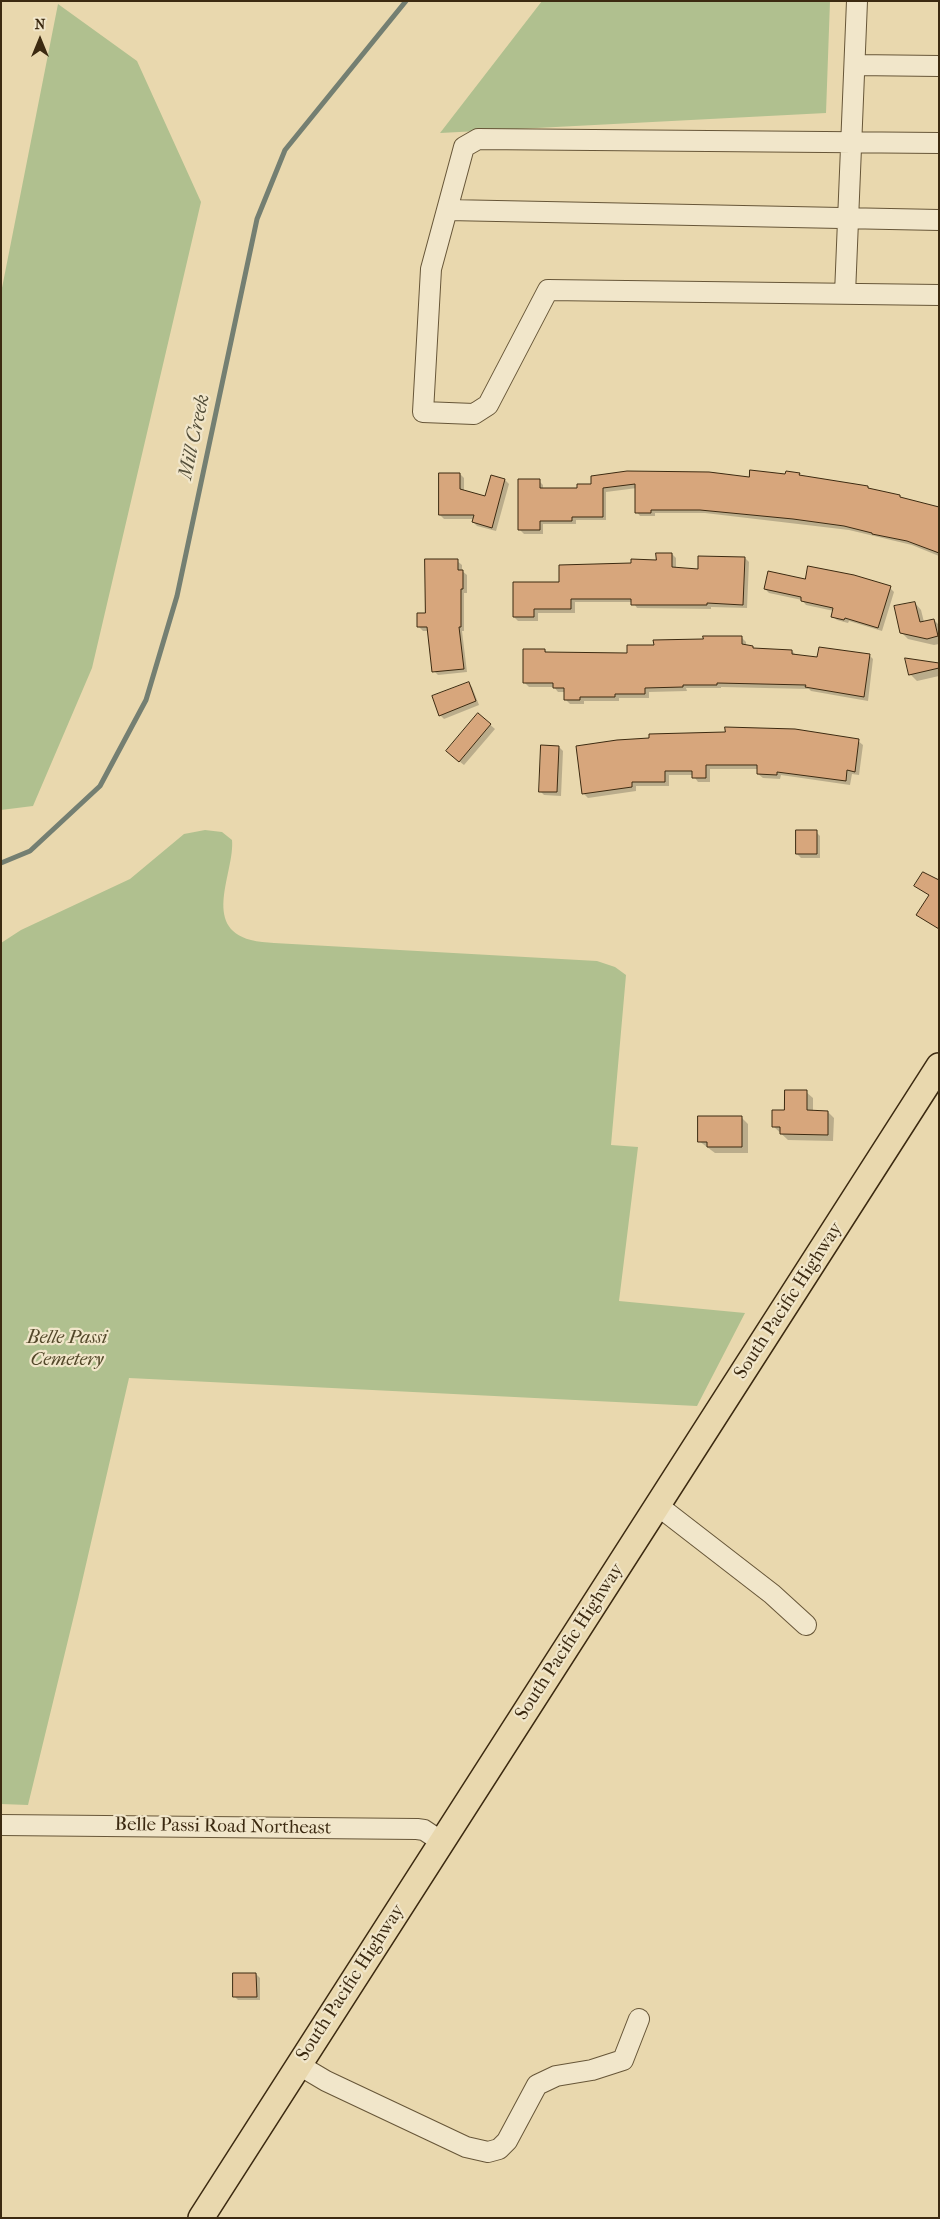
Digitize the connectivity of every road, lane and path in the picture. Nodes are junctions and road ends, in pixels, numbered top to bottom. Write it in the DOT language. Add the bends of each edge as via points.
graph roads {
  1 [pos="857,1"];
  2 [pos="855,65"];
  3 [pos="939,66"];
  4 [pos="851,142"];
  5 [pos="939,143"];
  6 [pos="448,210"];
  7 [pos="848,218"];
  8 [pos="939,220"];
  9 [pos="845,294"];
  10 [pos="939,295"];
  11 [pos="939,1066"];
  12 [pos="657,1506"];
  13 [pos="806,1625"];
  14 [pos="1,1826"];
  15 [pos="442,1842"];
  16 [pos="640,2019"];
  17 [pos="299,2065"];
  18 [pos="201,2218"];
  1 -- 2 [label="street"];
  2 -- 3 [label="street"];
  2 -- 4 [label="street"];
  4 -- 5 [label="street"];
  4 -- 6 [label="street" via="478,139 464,146"];
  4 -- 7 [label="street"];
  6 -- 7 [label="street"];
  6 -- 9 [label="street" via="432,269 423,412 474,414 488,406 548,290"];
  7 -- 8 [label="street"];
  7 -- 9 [label="street"];
  9 -- 10 [label="street"];
  11 -- 12 [label="main road, South Pacific Highway"];
  12 -- 13 [label="street" via="772,1594"];
  12 -- 15 [label="main road, South Pacific Highway"];
  14 -- 15 [label="street, Belle Passi Road Northeast" via="417,1829"];
  15 -- 17 [label="main road, South Pacific Highway"];
  16 -- 17 [label="street" via="623,2060 592,2070 556,2076 537,2085 507,2141 499,2149 488,2152 466,2147 326,2082"];
  17 -- 18 [label="main road, South Pacific Highway"];
}
